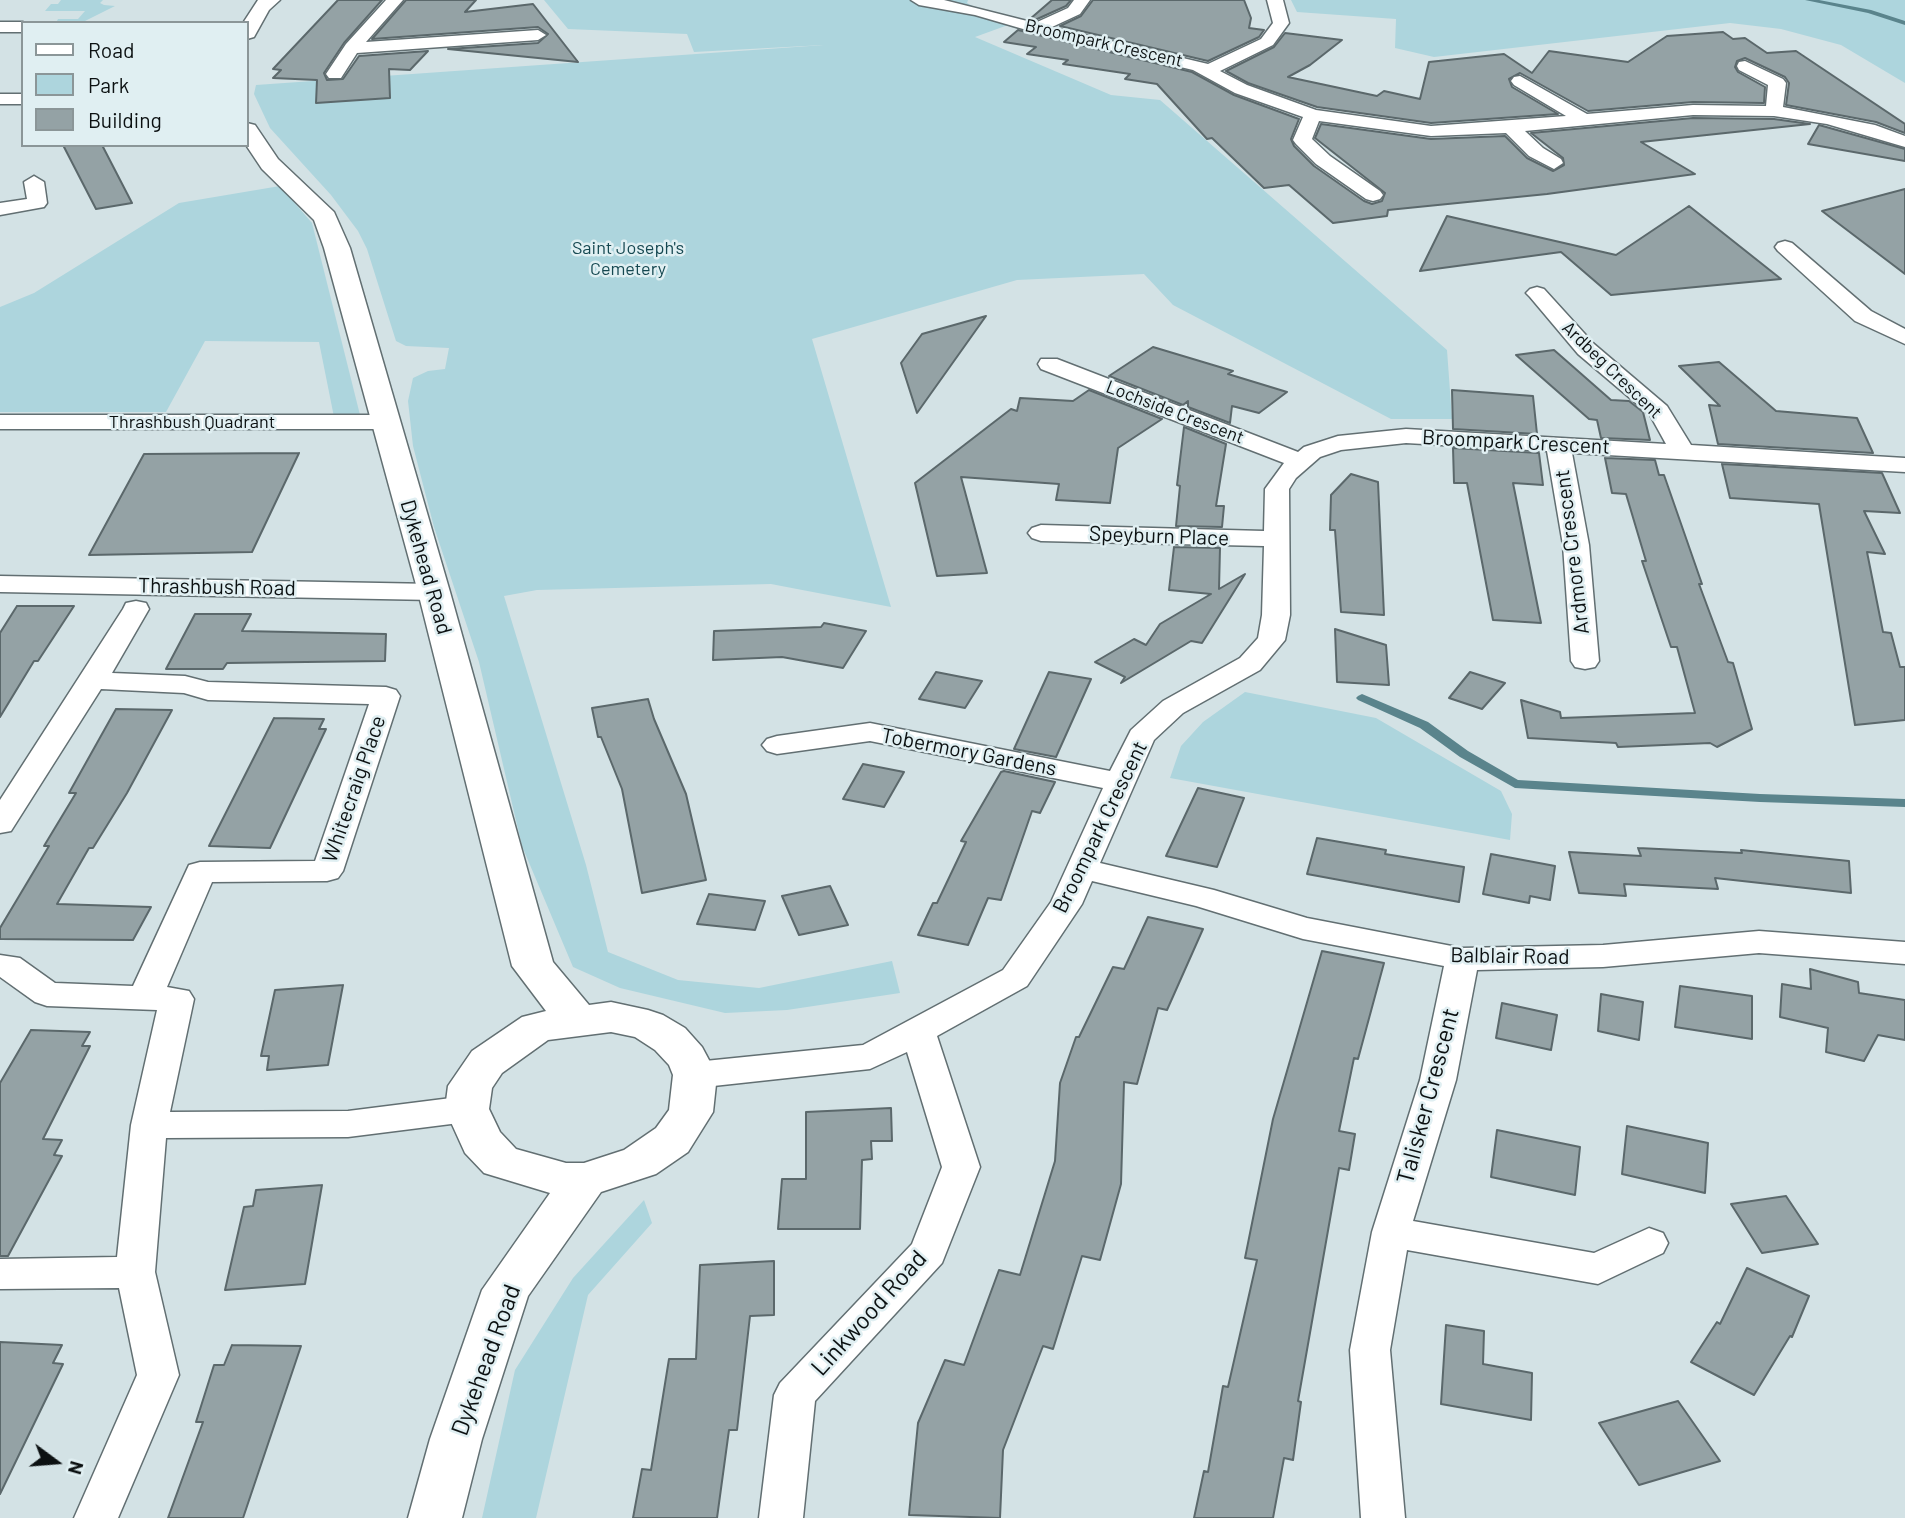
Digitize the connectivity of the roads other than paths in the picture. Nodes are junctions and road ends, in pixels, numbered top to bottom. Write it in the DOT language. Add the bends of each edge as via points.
graph roads {
  1 [pos="270,0"];
  2 [pos="396,0"];
  3 [pos="919,0"];
  4 [pos="1275,0"];
  5 [pos="1082,1"];
  6 [pos="0,27"];
  7 [pos="21,27"];
  8 [pos="1036,28"];
  9 [pos="248,31"];
  10 [pos="538,35"];
  11 [pos="352,48"];
  12 [pos="1745,66"];
  13 [pos="1208,70"];
  14 [pos="335,74"];
  15 [pos="1520,81"];
  16 [pos="0,99"];
  17 [pos="21,99"];
  18 [pos="1774,111"];
  19 [pos="1313,115"];
  20 [pos="1584,120"];
  21 [pos="1510,127"];
  22 [pos="248,131"];
  23 [pos="1905,142"];
  24 [pos="1554,163"];
  25 [pos="34,182"];
  26 [pos="1373,195"];
  27 [pos="0,209"];
  28 [pos="1785,247"];
  29 [pos="1537,293"];
  30 [pos="1905,337"];
  31 [pos="1049,364"];
  32 [pos="0,422"];
  33 [pos="384,422"];
  34 [pos="1558,444"];
  35 [pos="1682,451"];
  36 [pos="1300,461"];
  37 [pos="1905,465"];
  38 [pos="1041,533"];
  39 [pos="1277,539"];
  40 [pos="0,584"];
  41 [pos="434,592"];
  42 [pos="136,609"];
  43 [pos="1585,661"];
  44 [pos="93,680"];
  45 [pos="777,745"];
  46 [pos="1119,782"];
  47 [pos="0,824"];
  48 [pos="1083,869"];
  49 [pos="1905,953"];
  50 [pos="1462,959"];
  51 [pos="0,966"];
  52 [pos="145,998"];
  53 [pos="577,1020"];
  54 [pos="918,1031"];
  55 [pos="695,1075"];
  56 [pos="467,1109"];
  57 [pos="149,1125"];
  58 [pos="585,1180"];
  59 [pos="1391,1232"];
  60 [pos="1649,1243"];
  61 [pos="135,1272"];
  62 [pos="0,1273"];
  63 [pos="96,1518"];
  64 [pos="435,1518"];
  65 [pos="782,1518"];
  66 [pos="1383,1518"];
  1 -- 9 [label="street" via="261,6"];
  2 -- 11 [label="street"];
  3 -- 8 [label="street, Broompark Crescent"];
  4 -- 13 [label="street" via="1281,23 1267,42"];
  5 -- 8 [label="street" via="1074,11"];
  6 -- 7 [label="street"];
  8 -- 13 [label="street, Broompark Crescent"];
  10 -- 11 [label="street"];
  11 -- 14 [label="street"];
  12 -- 18 [label="street" via="1777,83"];
  13 -- 19 [label="street, Broompark Crescent" via="1241,89"];
  15 -- 20 [label="street"];
  16 -- 17 [label="street"];
  18 -- 20 [label="street, Broompark Crescent" via="1693,110"];
  18 -- 23 [label="street, Broompark Crescent" via="1827,119"];
  19 -- 21 [label="street, Broompark Crescent" via="1431,131"];
  19 -- 26 [label="street" via="1302,140"];
  20 -- 21 [label="street, Broompark Crescent"];
  21 -- 24 [label="street"];
  22 -- 33 [label="street, Dykehead Road" via="270,164 326,218"];
  25 -- 27 [label="street" via="37,203"];
  28 -- 30 [label="street" via="1863,316"];
  29 -- 35 [label="street, Ardbeg Crescent" via="1586,349 1659,411"];
  31 -- 36 [label="street, Lochside Crescent"];
  32 -- 33 [label="street, Thrashbush Quadrant"];
  33 -- 41 [label="street, Dykehead Road"];
  34 -- 35 [label="street, Broompark Crescent"];
  34 -- 36 [label="street, Broompark Crescent" via="1406,436 1338,443"];
  34 -- 43 [label="street, Ardmore Crescent" via="1576,545"];
  35 -- 37 [label="street, Broompark Crescent"];
  36 -- 39 [label="street, Broompark Crescent" via="1277,489"];
  38 -- 39 [label="street, Speyburn Place"];
  39 -- 46 [label="street, Broompark Crescent" via="1276,615 1271,640 1250,664 1173,707 1142,736"];
  40 -- 41 [label="street, Thrashbush Road"];
  41 -- 53 [label="street, Dykehead Road" via="533,966"];
  42 -- 44 [label="street"];
  44 -- 47 [label="street"];
  44 -- 52 [label="street, Whitecraig Place" via="185,685 208,691 386,696 327,872 200,872"];
  45 -- 46 [label="street, Tobermory Gardens" via="870,732"];
  46 -- 48 [label="street, Broompark Crescent"];
  48 -- 50 [label="street, Balblair Road" via="1203,897 1303,928"];
  48 -- 54 [label="street, Broompark Crescent" via="1066,904 1016,978"];
  49 -- 50 [label="street, Balblair Road" via="1759,942 1603,956"];
  50 -- 59 [label="street, Talisker Crescent" via="1438,1080"];
  51 -- 52 [label="street" via="8,966 47,994"];
  52 -- 57 [label="street" via="177,999"];
  53 -- 55 [label="street" via="611,1017 648,1025 670,1039"];
  53 -- 56 [label="street" via="537,1027 486,1062 470,1086"];
  54 -- 55 [label="street, Broompark Crescent" via="870,1057"];
  54 -- 65 [label="street, Linkwood Road" via="961,1167 928,1252 795,1395"];
  55 -- 58 [label="street" via="691,1112 672,1140 640,1162"];
  56 -- 57 [label="street" via="348,1124"];
  56 -- 58 [label="street" via="481,1141 500,1161 566,1180"];
  57 -- 61 [label="street"];
  58 -- 64 [label="street, Dykehead Road" via="506,1290"];
  59 -- 60 [label="street" via="1598,1269"];
  59 -- 66 [label="street, Talisker Crescent" via="1370,1350"];
  61 -- 62 [label="street"];
  61 -- 63 [label="street" via="158,1375"];
}
